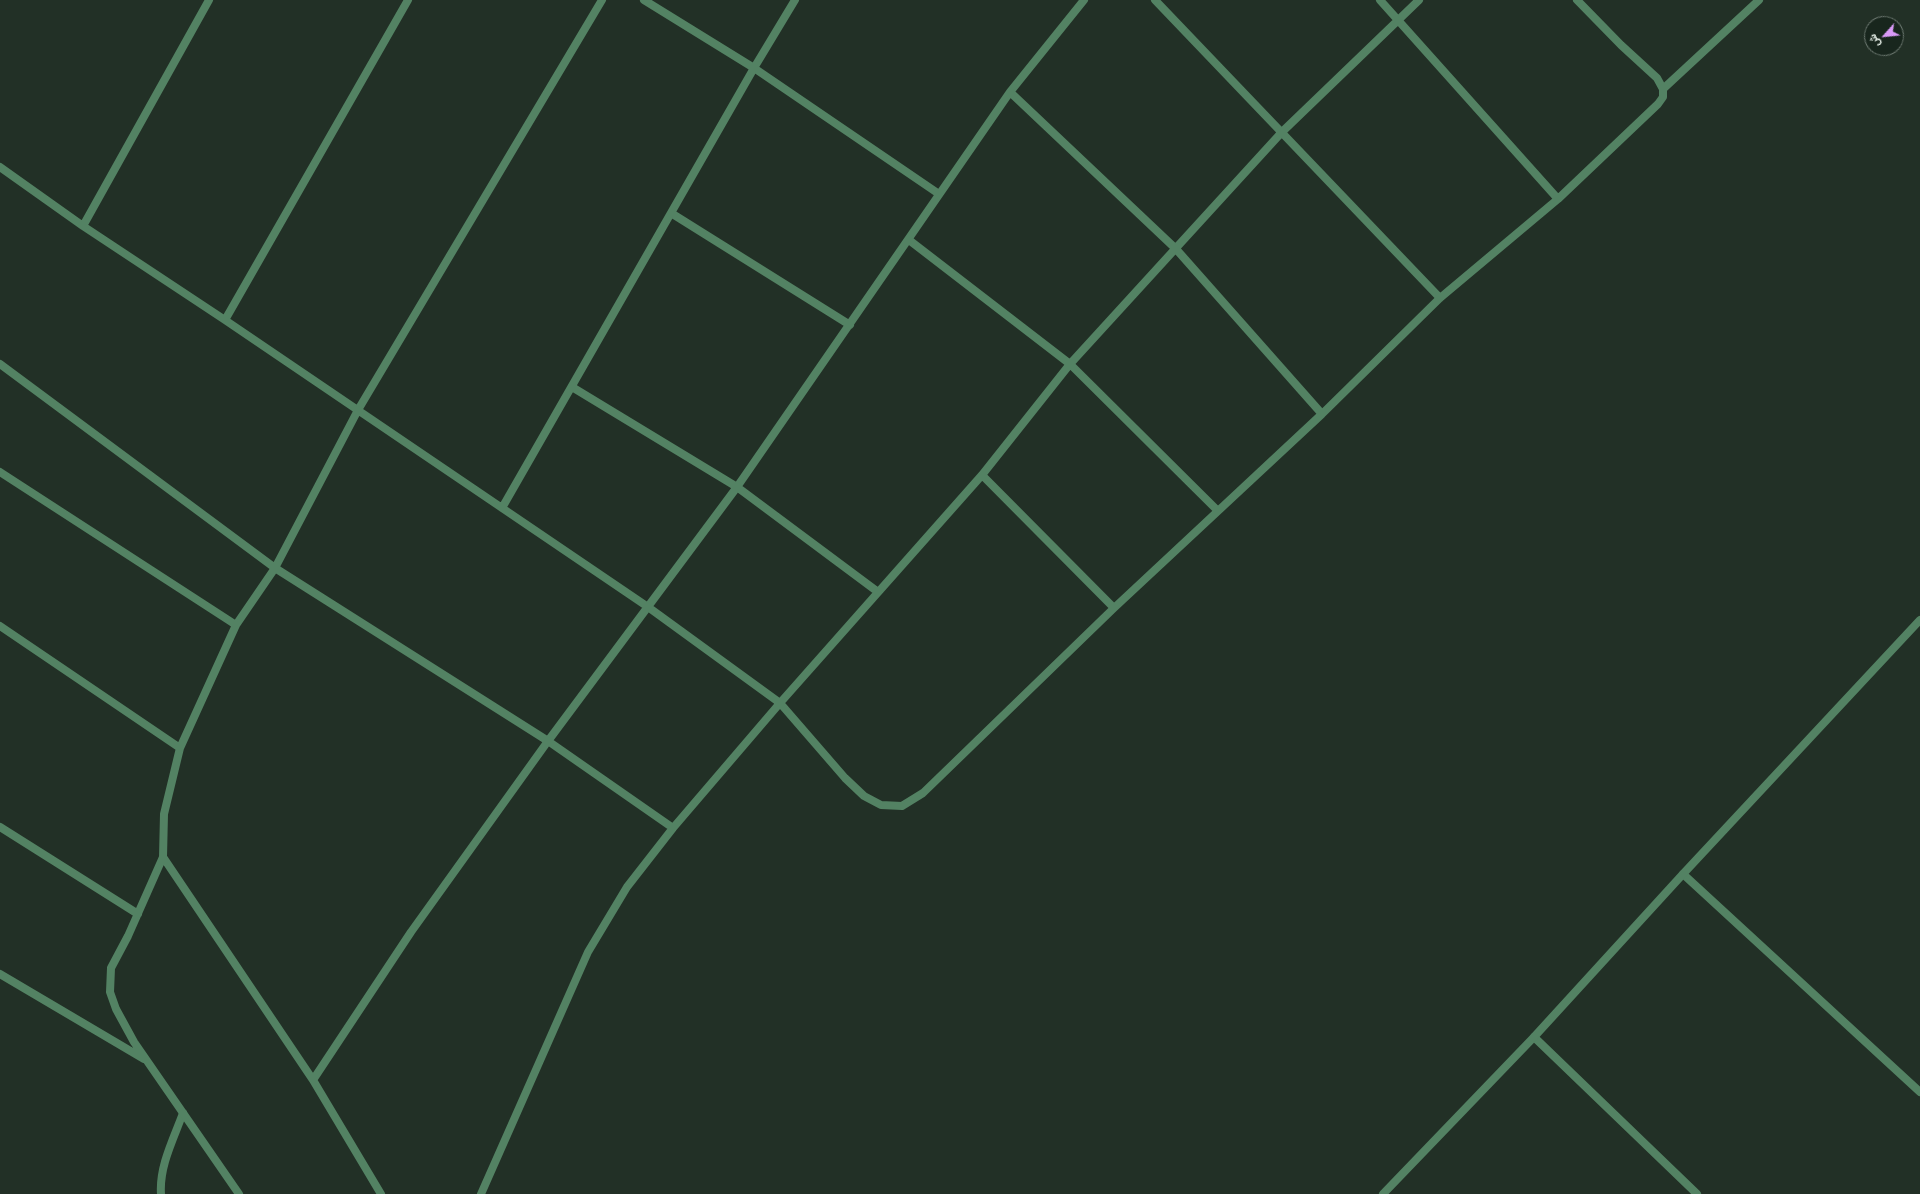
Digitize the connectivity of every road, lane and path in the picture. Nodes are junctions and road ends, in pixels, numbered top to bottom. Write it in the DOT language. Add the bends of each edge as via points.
graph roads {
  1 [pos="208,0"];
  2 [pos="408,0"];
  3 [pos="602,0"];
  4 [pos="644,0"];
  5 [pos="795,0"];
  6 [pos="1084,0"];
  7 [pos="1155,0"];
  8 [pos="1380,0"];
  9 [pos="1419,0"];
  10 [pos="1577,0"];
  11 [pos="1759,0"];
  12 [pos="1399,20"];
  13 [pos="754,68"];
  14 [pos="1663,89"];
  15 [pos="1010,92"];
  16 [pos="1282,132"];
  17 [pos="0,167"];
  18 [pos="939,194"];
  19 [pos="1558,199"];
  20 [pos="671,213"];
  21 [pos="83,226"];
  22 [pos="909,240"];
  23 [pos="1176,249"];
  24 [pos="1440,298"];
  25 [pos="225,320"];
  26 [pos="850,324"];
  27 [pos="0,364"];
  28 [pos="1070,364"];
  29 [pos="572,387"];
  30 [pos="358,410"];
  31 [pos="1322,414"];
  32 [pos="0,472"];
  33 [pos="982,475"];
  34 [pos="737,487"];
  35 [pos="502,508"];
  36 [pos="1218,511"];
  37 [pos="275,568"];
  38 [pos="878,592"];
  39 [pos="648,607"];
  40 [pos="1114,608"];
  41 [pos="1920,620"];
  42 [pos="236,625"];
  43 [pos="0,626"];
  44 [pos="780,703"];
  45 [pos="548,740"];
  46 [pos="180,748"];
  47 [pos="0,827"];
  48 [pos="674,828"];
  49 [pos="163,857"];
  50 [pos="1683,874"];
  51 [pos="138,914"];
  52 [pos="0,974"];
  53 [pos="1534,1037"];
  54 [pos="146,1060"];
  55 [pos="313,1080"];
  56 [pos="1920,1092"];
  57 [pos="183,1113"];
  58 [pos="160,1194"];
  59 [pos="239,1194"];
  60 [pos="381,1194"];
  61 [pos="480,1194"];
  62 [pos="1383,1194"];
  63 [pos="1697,1194"];
  1 -- 21 [label="street"];
  2 -- 25 [label="street"];
  3 -- 30 [label="street"];
  4 -- 13 [label="street"];
  5 -- 13 [label="street"];
  6 -- 15 [label="street"];
  7 -- 16 [label="street"];
  8 -- 12 [label="street"];
  9 -- 12 [label="street"];
  10 -- 14 [label="street" via="1657,78"];
  11 -- 14 [label="street"];
  12 -- 16 [label="street"];
  12 -- 19 [label="street"];
  13 -- 18 [label="street"];
  13 -- 20 [label="street"];
  14 -- 19 [label="street" via="1663,96 1658,104"];
  15 -- 18 [label="street"];
  15 -- 23 [label="street"];
  16 -- 23 [label="street"];
  16 -- 24 [label="street"];
  17 -- 21 [label="street"];
  18 -- 22 [label="street"];
  19 -- 24 [label="street"];
  20 -- 26 [label="street"];
  20 -- 29 [label="street"];
  21 -- 25 [label="street"];
  22 -- 26 [label="street"];
  22 -- 28 [label="street"];
  23 -- 28 [label="street"];
  23 -- 31 [label="street"];
  24 -- 31 [label="street"];
  25 -- 30 [label="street"];
  26 -- 34 [label="street"];
  27 -- 37 [label="street"];
  28 -- 33 [label="street"];
  28 -- 36 [label="street"];
  29 -- 34 [label="street"];
  29 -- 35 [label="street"];
  30 -- 35 [label="street"];
  30 -- 37 [label="street"];
  31 -- 36 [label="street"];
  32 -- 42 [label="street"];
  33 -- 38 [label="street"];
  33 -- 40 [label="street"];
  34 -- 38 [label="street"];
  34 -- 39 [label="street"];
  35 -- 39 [label="street"];
  36 -- 40 [label="street"];
  37 -- 42 [label="street"];
  37 -- 45 [label="street"];
  38 -- 44 [label="street"];
  39 -- 44 [label="street"];
  39 -- 45 [label="street"];
  40 -- 44 [label="street" via="923,793 902,806 881,805 864,796 845,778"];
  41 -- 50 [label="street"];
  42 -- 46 [label="street"];
  43 -- 46 [label="street"];
  44 -- 48 [label="street"];
  45 -- 48 [label="street"];
  45 -- 55 [label="street" via="411,932"];
  46 -- 49 [label="street" via="164,814"];
  47 -- 51 [label="street"];
  48 -- 61 [label="street" via="627,887 588,952"];
  49 -- 51 [label="street"];
  49 -- 55 [label="street"];
  50 -- 53 [label="street"];
  50 -- 56 [label="street"];
  51 -- 54 [label="street" via="111,968 110,992 116,1009"];
  52 -- 54 [label="street"];
  53 -- 62 [label="street"];
  53 -- 63 [label="street"];
  54 -- 57 [label="street"];
  55 -- 60 [label="street"];
  57 -- 58 [label="street" via="166,1160"];
  57 -- 59 [label="street"];
}
